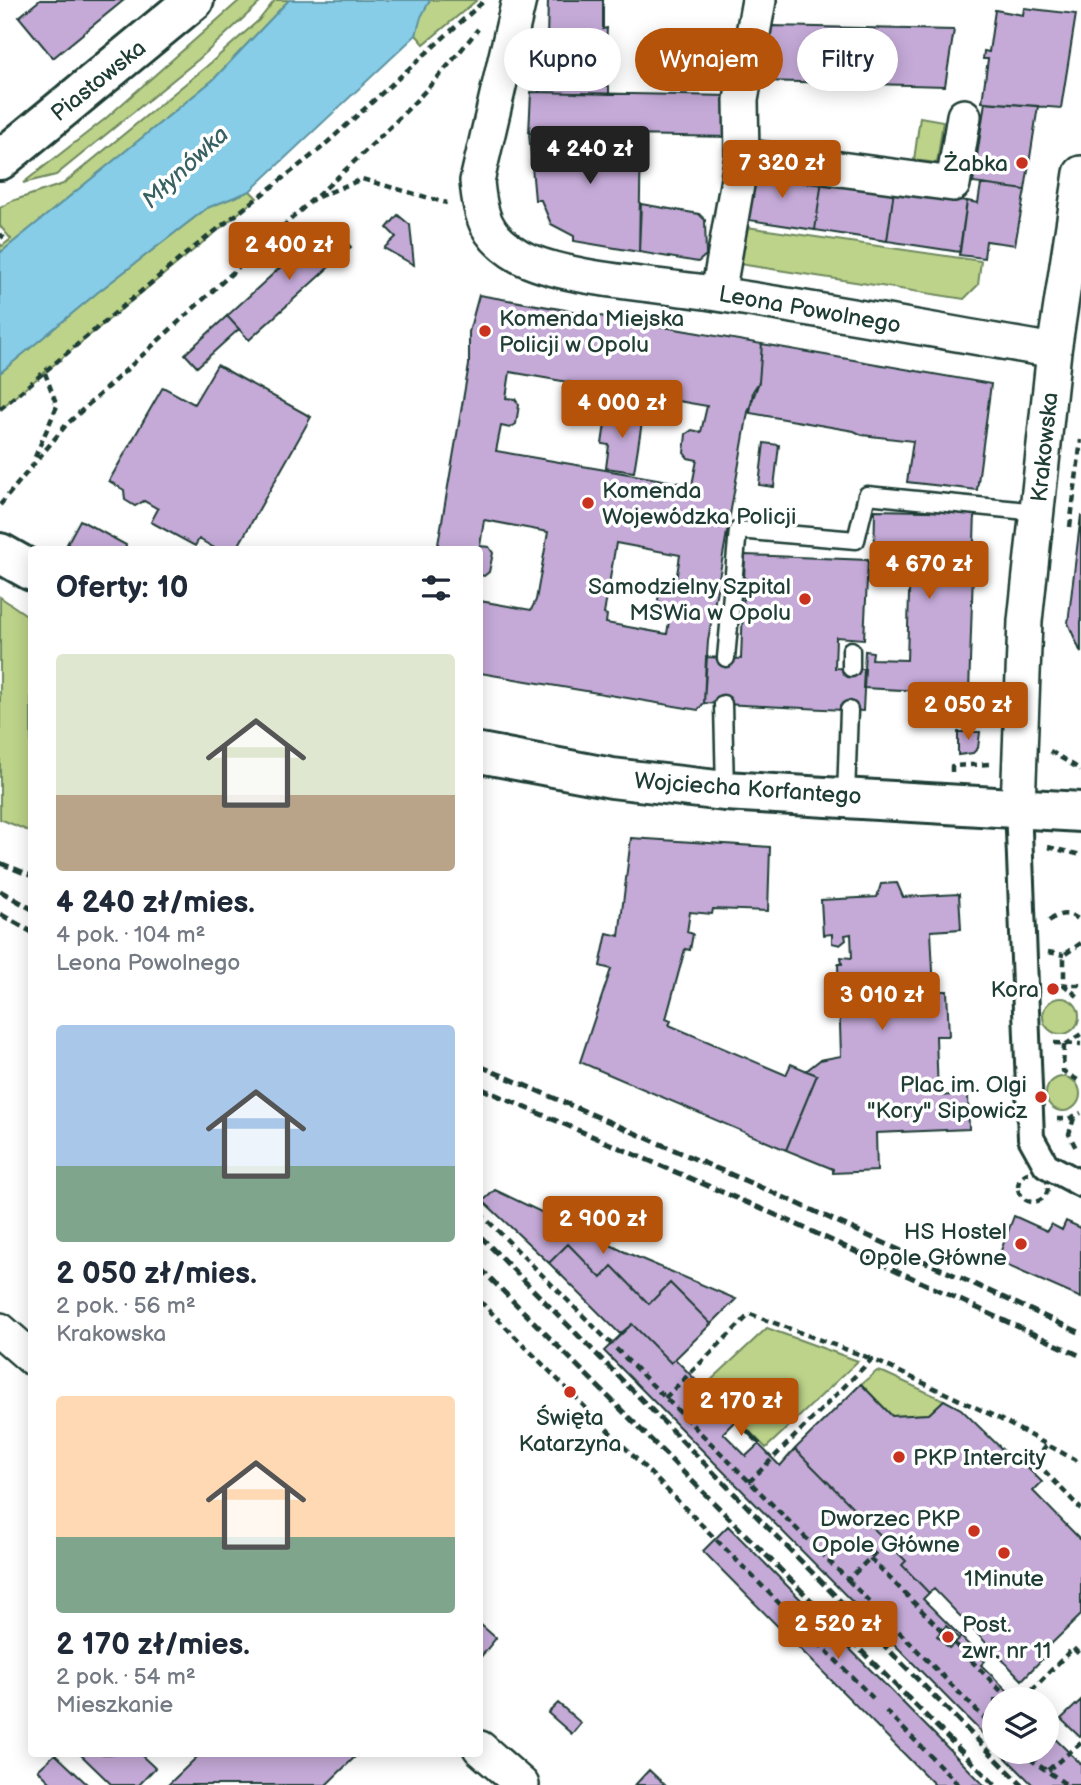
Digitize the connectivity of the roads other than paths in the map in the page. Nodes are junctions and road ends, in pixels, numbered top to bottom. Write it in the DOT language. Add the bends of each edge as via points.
graph roads {
  1 [pos="194,0"];
  2 [pos="519,0"];
  3 [pos="759,0"];
  4 [pos="964,116"];
  5 [pos="742,156"];
  6 [pos="0,160"];
  7 [pos="1081,173"];
  8 [pos="718,294"];
  9 [pos="1054,351"];
  10 [pos="1037,512"];
  11 [pos="0,553"];
  12 [pos="28,569"];
  13 [pos="851,650"];
  14 [pos="726,658"];
  15 [pos="850,668"];
  16 [pos="723,704"];
  17 [pos="849,710"];
  18 [pos="483,754"];
  19 [pos="725,791"];
  20 [pos="846,796"];
  21 [pos="1018,806"];
  22 [pos="1081,811"];
  23 [pos="1081,1184"];
  24 [pos="0,1330"];
  25 [pos="28,1354"];
  26 [pos="483,1751"];
  27 [pos="522,1785"];
  1 -- 6 [label="street, Piastowska"];
  2 -- 8 [label="street, Leona Powolnego" via="477,181 486,223 520,256 565,271"];
  3 -- 5 [label="street" via="741,100"];
  4 -- 5 [label="street" via="953,184"];
  5 -- 8 [label="street"];
  7 -- 9 [label="street, Krakowska"];
  8 -- 9 [label="street, Leona Powolnego"];
  9 -- 10 [label="street, Krakowska"];
  10 -- 14 [label="lane" via="867,495 856,540 738,530"];
  10 -- 21 [label="street, Krakowska" via="1026,621"];
  11 -- 12 [label="street"];
  13 -- 15 [label="lane"];
  16 -- 19 [label="lane"];
  17 -- 20 [label="lane"];
  18 -- 19 [label="street, Wojciecha Korfantego" via="612,778"];
  19 -- 20 [label="street, Wojciecha Korfantego"];
  20 -- 21 [label="street, Wojciecha Korfantego"];
  21 -- 22 [label="street, Wojciecha Korfantego"];
  21 -- 23 [label="street" via="1031,1138 1046,1165"];
  24 -- 25 [label="street"];
  26 -- 27 [label="street"];
}
